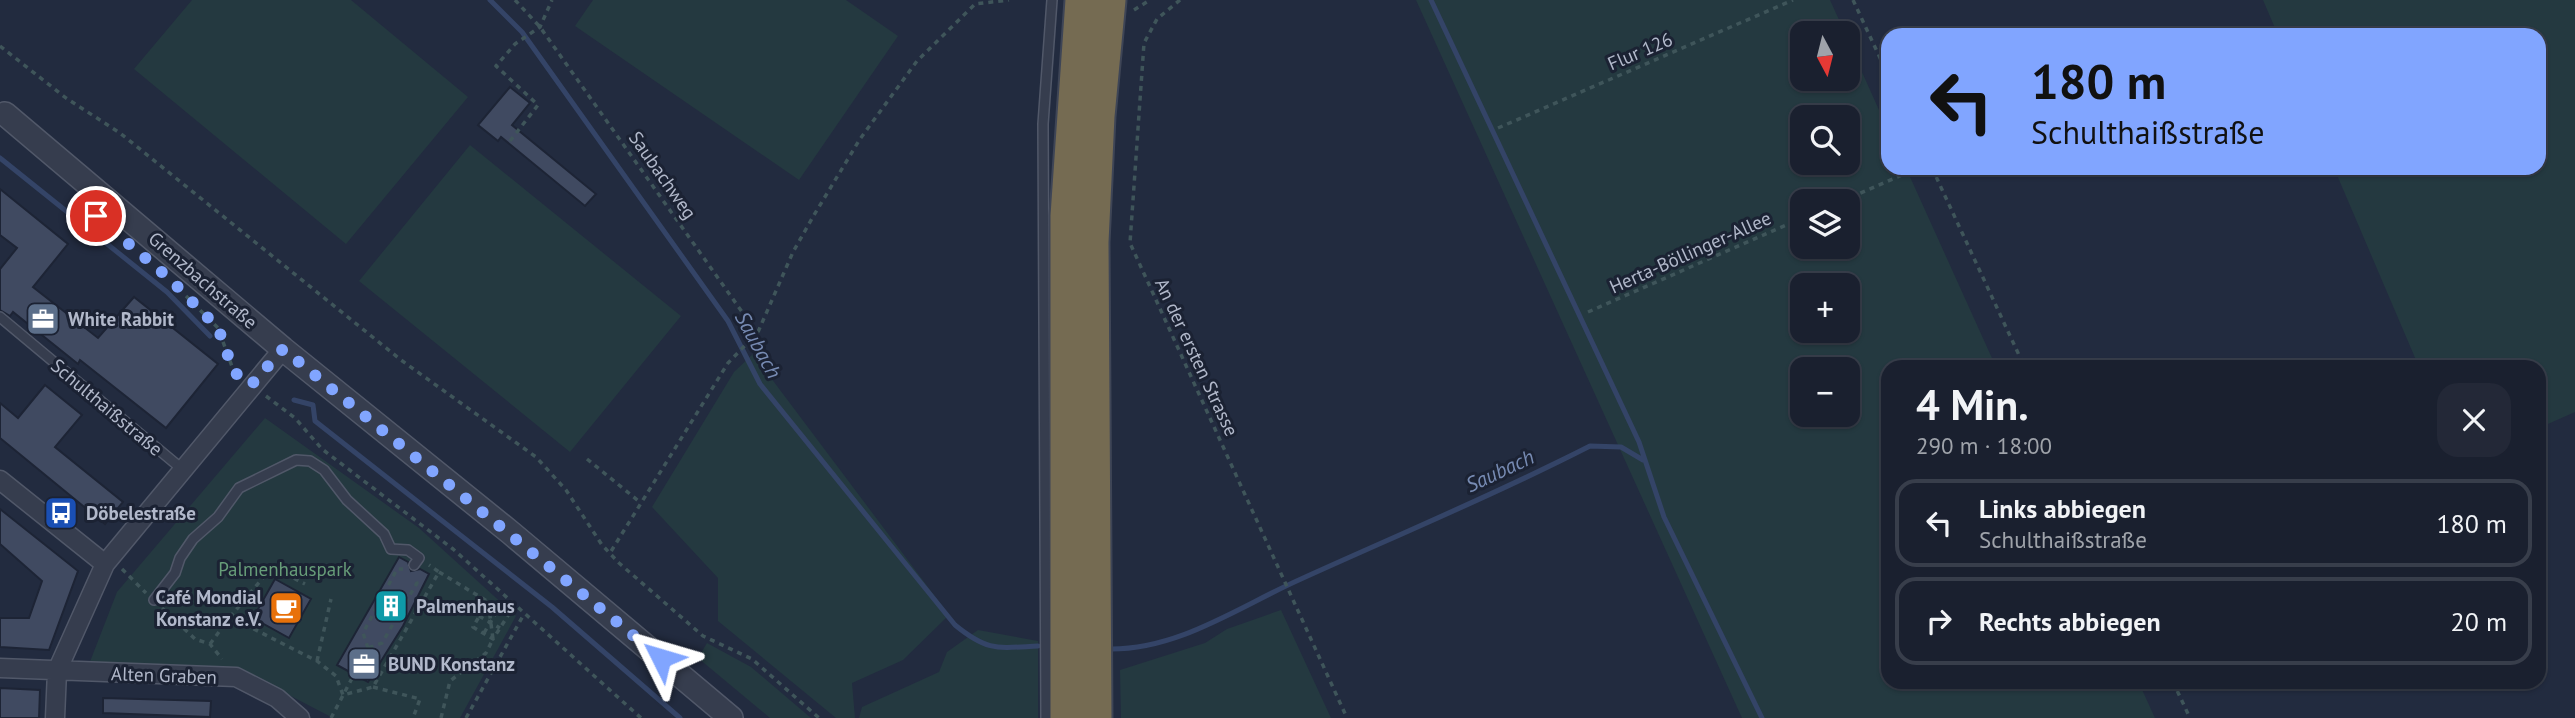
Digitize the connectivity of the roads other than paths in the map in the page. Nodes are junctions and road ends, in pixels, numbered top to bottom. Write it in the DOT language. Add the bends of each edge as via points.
graph roads {
  1 [pos="1052,0"];
  2 [pos="1109,6"];
  3 [pos="5,114"];
  4 [pos="0,317"];
  5 [pos="283,349"];
  6 [pos="182,469"];
  7 [pos="0,480"];
  8 [pos="108,561"];
  9 [pos="417,561"];
  10 [pos="154,600"];
  11 [pos="0,668"];
  12 [pos="57,671"];
  13 [pos="731,716"];
  14 [pos="55,718"];
  15 [pos="300,718"];
  16 [pos="1046,718"];
  17 [pos="1067,718"];
  18 [pos="1095,718"];
  1 -- 16 [label="lane" via="1043,124"];
  2 -- 17 [label="highway" via="1068,216"];
  2 -- 18 [label="highway" via="1092,242"];
  3 -- 5 [label="street, Grenzbachstraße"];
  4 -- 6 [label="lane, Schulthaißstraße"];
  5 -- 6 [label="street, Schulthaißstraße"];
  5 -- 13 [label="street, Grenzbachstraße"];
  6 -- 8 [label="street, Schulthaißstraße"];
  7 -- 8 [label="street"];
  8 -- 12 [label="street, Schulthaißstraße"];
  9 -- 10 [label="lane" via="408,550 391,549 384,534 346,500 324,470 310,461 296,460 239,488 193,540"];
  11 -- 12 [label="street, Alten Graben"];
  12 -- 14 [label="street, Schulthaißstraße"];
  12 -- 15 [label="street, Alten Graben" via="236,677 277,698"];
}
